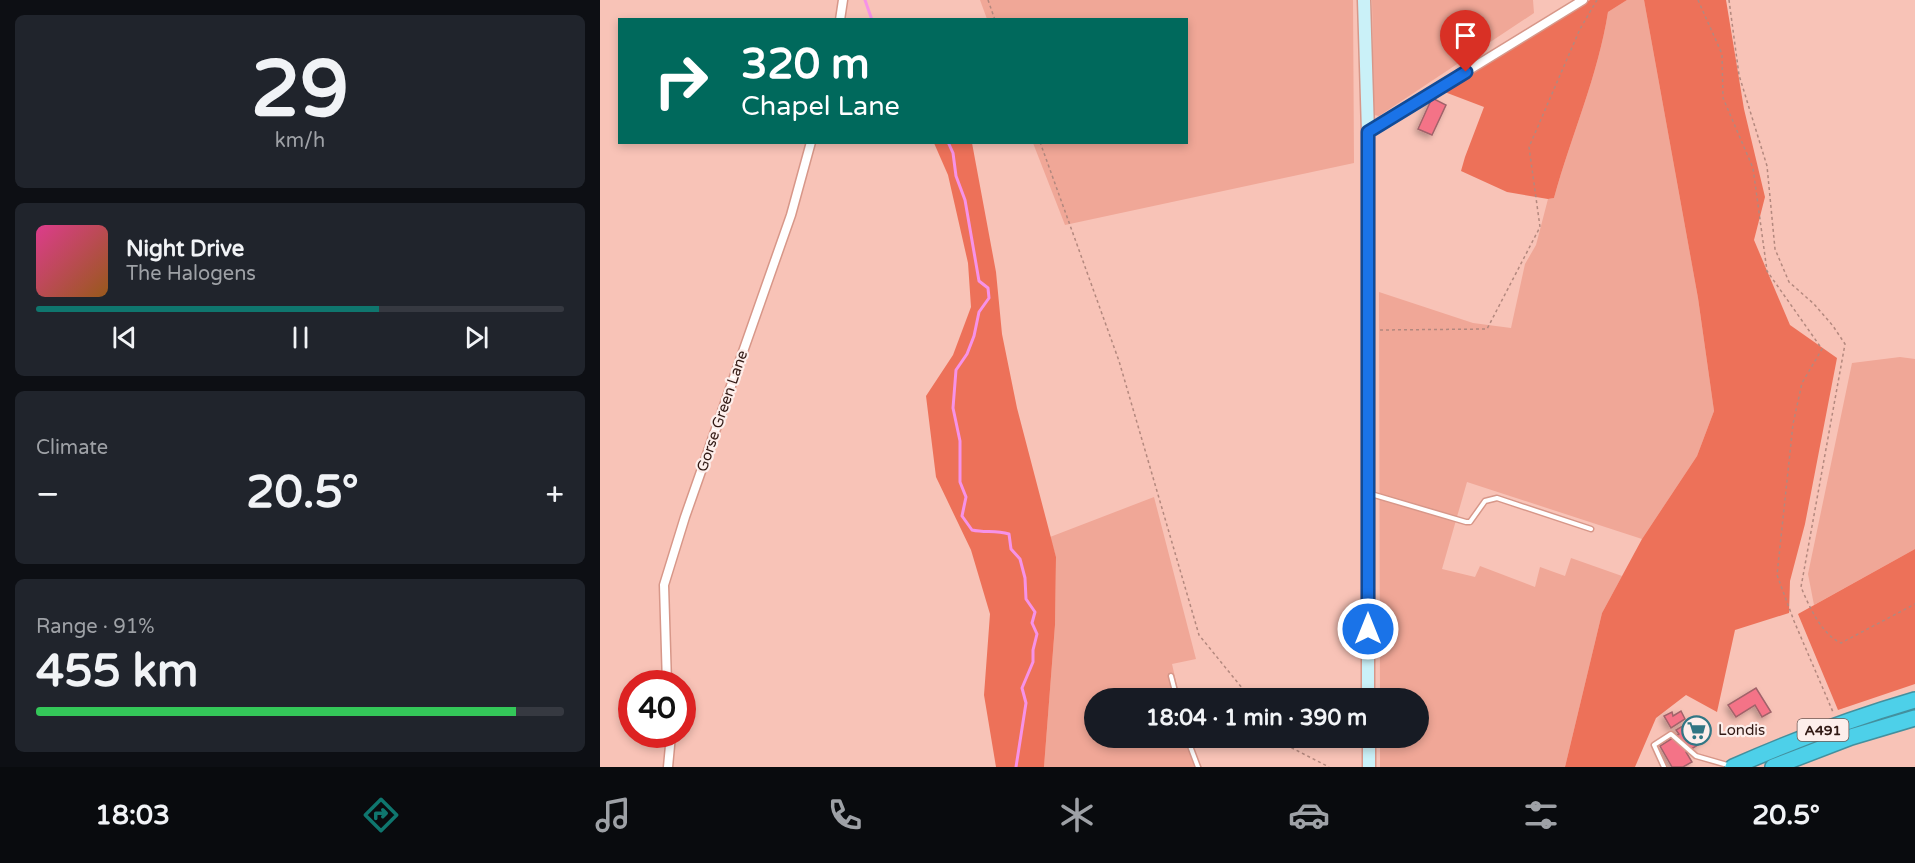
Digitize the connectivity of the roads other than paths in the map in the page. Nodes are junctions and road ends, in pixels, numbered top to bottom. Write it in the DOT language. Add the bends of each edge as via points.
graph roads {
  1 [pos="843,0"];
  2 [pos="1364,0"];
  3 [pos="1583,0"];
  4 [pos="840,18"];
  5 [pos="1368,132"];
  6 [pos="810,144"];
  7 [pos="1368,493"];
  8 [pos="1592,530"];
  9 [pos="667,670"];
  10 [pos="1171,676"];
  11 [pos="1174,688"];
  12 [pos="1368,688"];
  13 [pos="1915,700"];
  14 [pos="1915,718"];
  15 [pos="670,748"];
  16 [pos="1191,748"];
  17 [pos="1369,748"];
  18 [pos="668,767"];
  19 [pos="1198,767"];
  20 [pos="1369,767"];
  21 [pos="1664,767"];
  22 [pos="1733,767"];
  23 [pos="1773,767"];
  1 -- 4 [label="street"];
  2 -- 5 [label="street"];
  3 -- 5 [label="street"];
  5 -- 7 [label="street"];
  6 -- 9 [label="street, Gorse Green Lane" via="791,215 664,585"];
  7 -- 8 [label="lane" via="1466,522 1473,519 1485,501 1497,498"];
  7 -- 12 [label="street"];
  10 -- 11 [label="lane"];
  13 -- 22 [label="highway, A491" via="1838,724"];
  14 -- 23 [label="highway, A491" via="1851,736"];
  15 -- 18 [label="street"];
  16 -- 19 [label="lane"];
  17 -- 20 [label="street"];
  21 -- 22 [label="lane" via="1654,745 1671,734 1696,756"];
}
